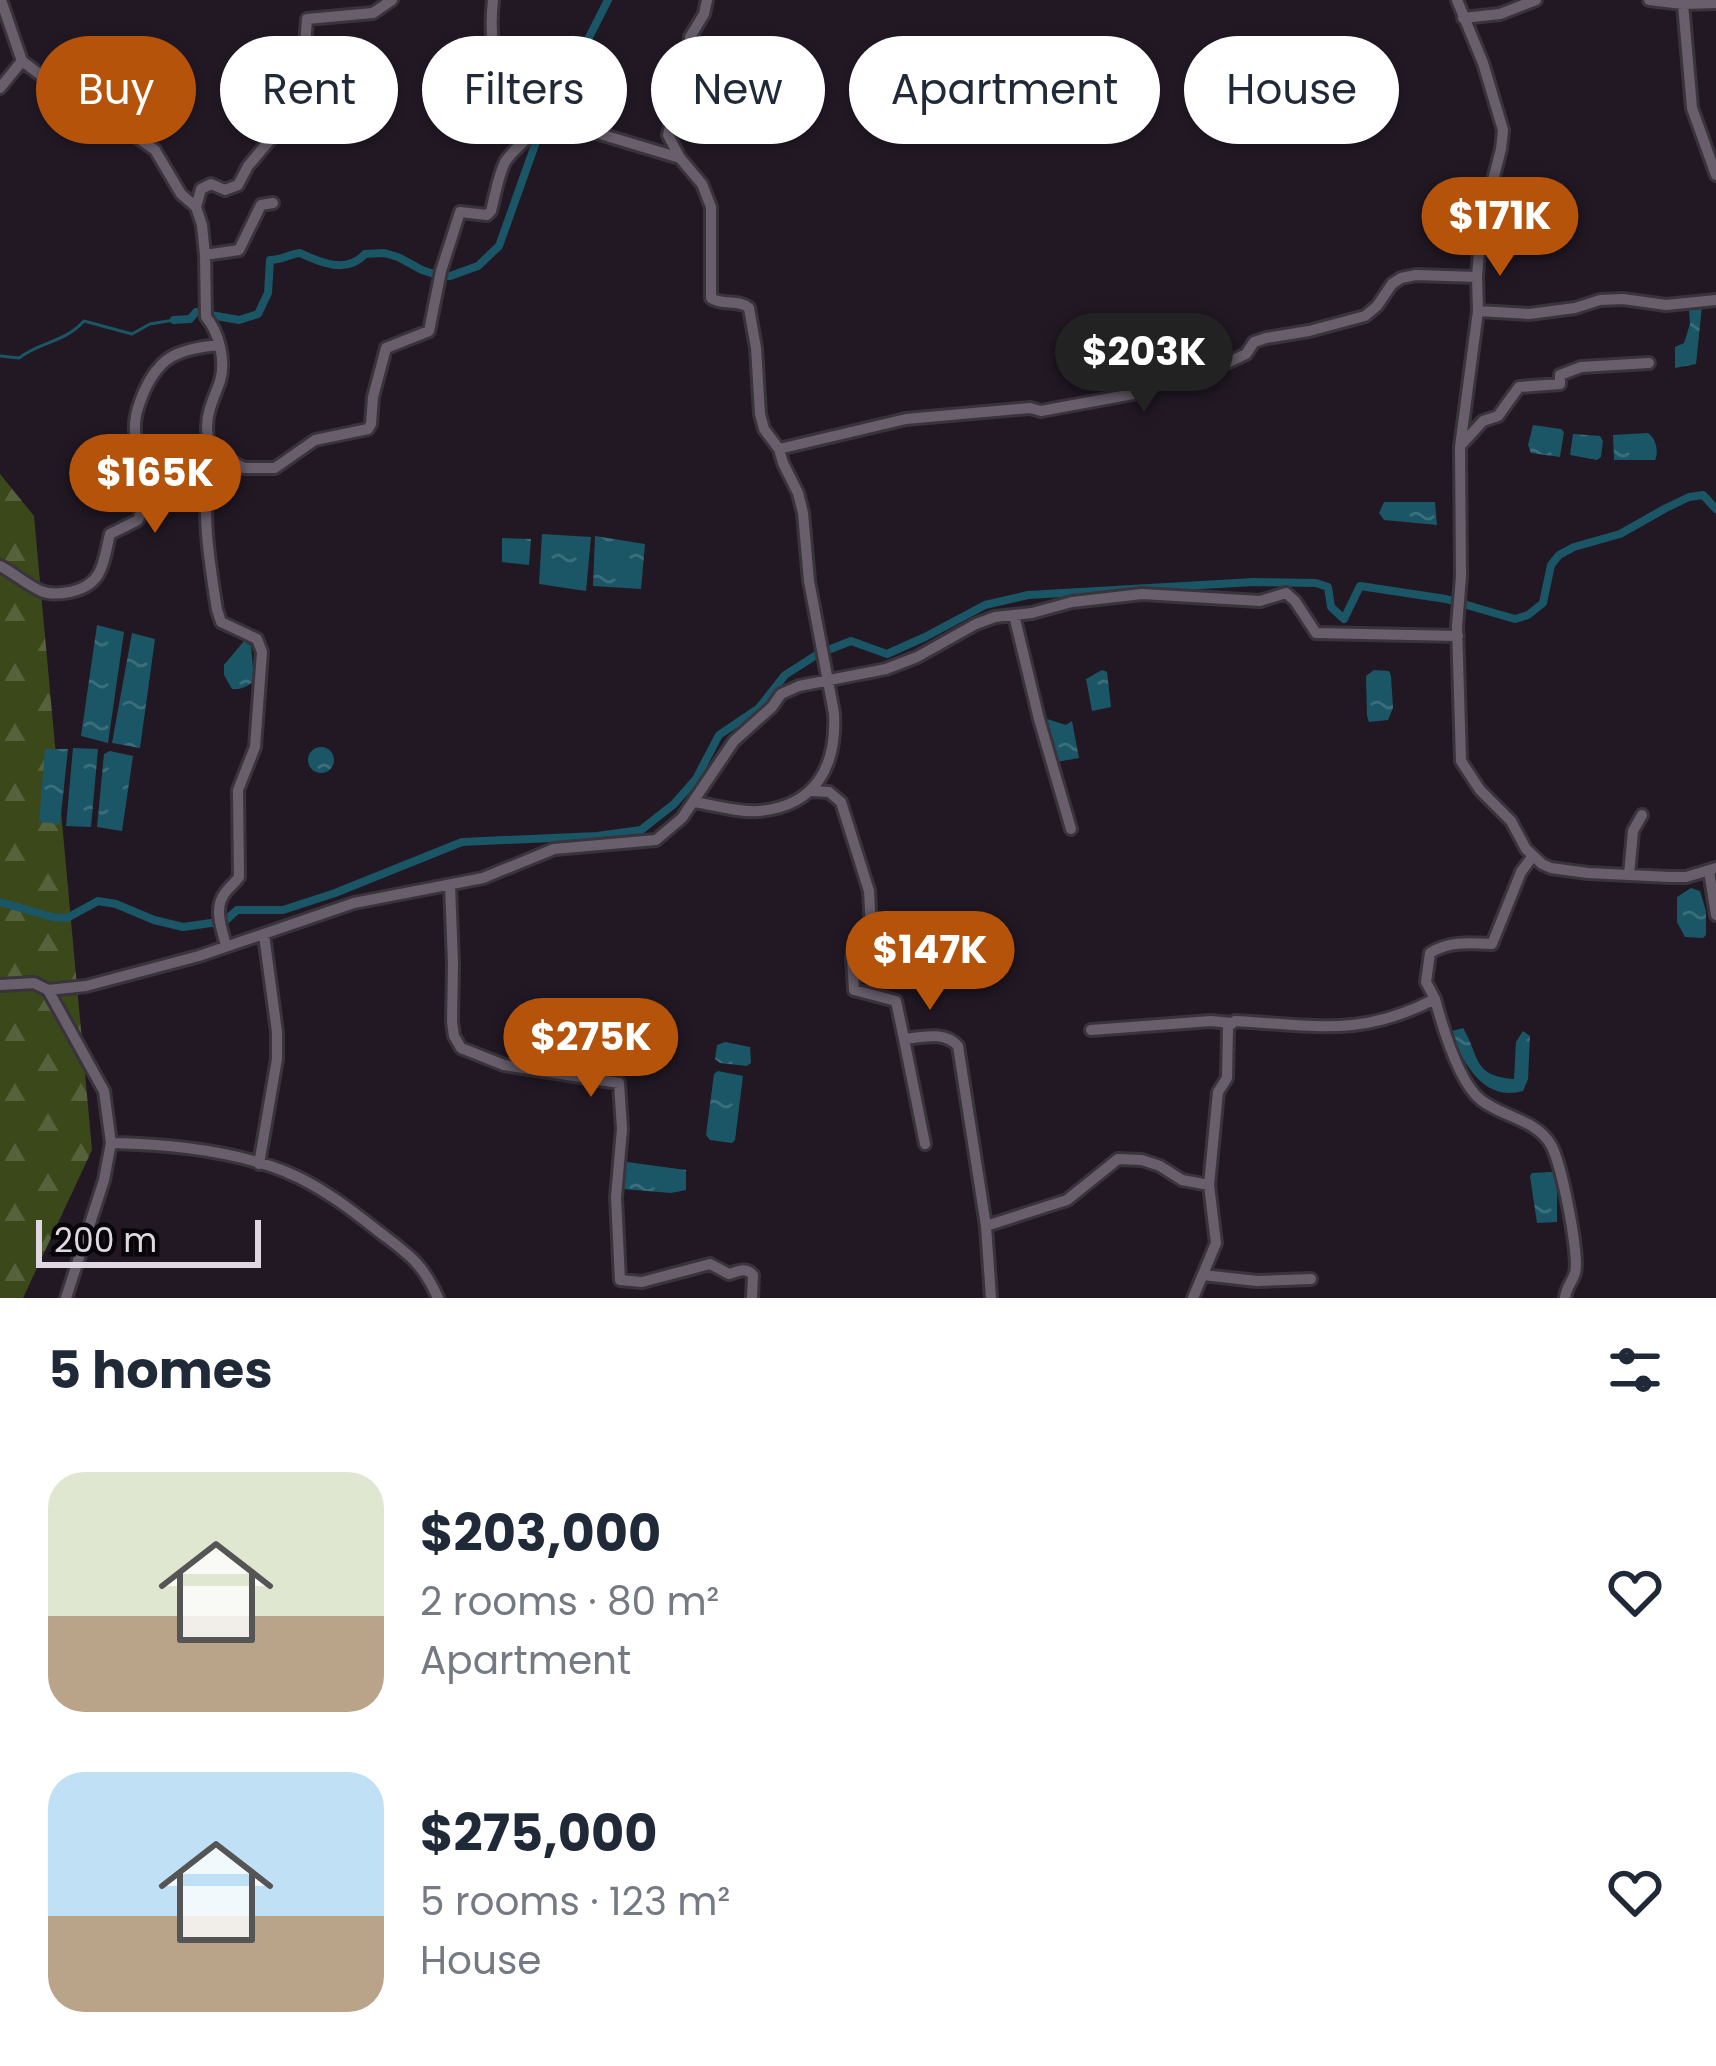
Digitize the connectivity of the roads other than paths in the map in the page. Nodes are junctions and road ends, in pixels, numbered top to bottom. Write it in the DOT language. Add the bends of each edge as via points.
graph roads {
  1 [pos="1,0"];
  2 [pos="392,0"];
  3 [pos="494,0"];
  4 [pos="707,0"];
  5 [pos="1457,0"];
  6 [pos="1536,0"];
  7 [pos="1649,0"];
  8 [pos="1716,3"];
  9 [pos="1683,4"];
  10 [pos="1463,18"];
  11 [pos="492,36"];
  12 [pos="22,61"];
  13 [pos="0,88"];
  14 [pos="627,141"];
  15 [pos="523,144"];
  16 [pos="680,158"];
  17 [pos="1716,175"];
  18 [pos="273,203"];
  19 [pos="196,208"];
  20 [pos="205,255"];
  21 [pos="1477,277"];
  22 [pos="1716,300"];
  23 [pos="1478,311"];
  24 [pos="218,345"];
  25 [pos="1649,363"];
  26 [pos="1460,447"];
  27 [pos="779,449"];
  28 [pos="211,456"];
  29 [pos="0,566"];
  30 [pos="1014,615"];
  31 [pos="1458,631"];
  32 [pos="829,680"];
  33 [pos="812,791"];
  34 [pos="694,802"];
  35 [pos="1642,815"];
  36 [pos="1071,830"];
  37 [pos="1532,856"];
  38 [pos="1713,869"];
  39 [pos="1629,875"];
  40 [pos="450,885"];
  41 [pos="1716,915"];
  42 [pos="264,935"];
  43 [pos="226,946"];
  44 [pos="0,985"];
  45 [pos="48,989"];
  46 [pos="1435,999"];
  47 [pos="1231,1023"];
  48 [pos="1091,1030"];
  49 [pos="904,1040"];
  50 [pos="111,1143"];
  51 [pos="925,1144"];
  52 [pos="259,1164"];
  53 [pos="1209,1185"];
  54 [pos="986,1226"];
  55 [pos="1203,1275"];
  56 [pos="1311,1279"];
  57 [pos="66,1298"];
  58 [pos="439,1298"];
  59 [pos="752,1298"];
  60 [pos="991,1298"];
  61 [pos="1193,1298"];
  62 [pos="1565,1298"];
  1 -- 12 [label="street"];
  2 -- 19 [label="street" via="373,14 307,19 296,109 238,185 201,189"];
  3 -- 11 [label="street"];
  4 -- 16 [label="street" via="690,37 686,90 668,135"];
  5 -- 10 [label="street"];
  6 -- 10 [label="street"];
  7 -- 9 [label="street"];
  8 -- 9 [label="street"];
  9 -- 17 [label="street" via="1692,108"];
  10 -- 21 [label="street" via="1503,130"];
  12 -- 13 [label="street"];
  12 -- 19 [label="street" via="155,150"];
  14 -- 16 [label="street"];
  15 -- 28 [label="street" via="505,163 491,211 460,212 429,332 386,348 368,428 316,440 275,468"];
  16 -- 27 [label="street" via="711,207 711,298 749,308 760,414"];
  18 -- 20 [label="street" via="261,205 239,250"];
  19 -- 20 [label="street"];
  20 -- 24 [label="street" via="206,317"];
  21 -- 23 [label="street"];
  21 -- 27 [label="street" via="1401,278 1366,316 1265,338 1229,362 1133,394 1041,411 906,419"];
  22 -- 23 [label="street"];
  23 -- 26 [label="street"];
  24 -- 28 [label="street"];
  24 -- 29 [label="street" via="177,353 147,384 134,426 148,451 146,499 138,520 110,533 96,580 53,594"];
  25 -- 26 [label="street" via="1581,367 1560,375 1560,384 1519,387"];
  26 -- 31 [label="street"];
  27 -- 32 [label="street" via="803,513"];
  28 -- 43 [label="street" via="217,610 221,622 257,639 262,652 255,747 238,790 239,877 220,903"];
  30 -- 31 [label="street" via="1142,594 1260,602 1286,593 1316,633"];
  30 -- 32 [label="street" via="976,624 886,669"];
  30 -- 36 [label="street"];
  31 -- 37 [label="street" via="1461,761"];
  32 -- 33 [label="street" via="836,731"];
  32 -- 34 [label="street" via="781,694 734,741"];
  33 -- 34 [label="street" via="755,812"];
  33 -- 49 [label="street" via="841,802 869,891 872,948 852,957 854,990 896,1001"];
  34 -- 40 [label="street" via="656,840 554,849"];
  35 -- 39 [label="street"];
  37 -- 39 [label="street" via="1551,868"];
  37 -- 46 [label="street" via="1492,944 1430,953 1426,982"];
  38 -- 39 [label="street"];
  38 -- 41 [label="street"];
  40 -- 42 [label="street" via="354,903"];
  40 -- 59 [label="street" via="452,1022 461,1048 504,1065 619,1083 620,1280 710,1264 729,1274 749,1271"];
  42 -- 43 [label="street"];
  42 -- 52 [label="street" via="278,1059"];
  43 -- 45 [label="street" via="105,982"];
  44 -- 45 [label="street"];
  45 -- 50 [label="street" via="104,1091"];
  46 -- 47 [label="street" via="1356,1027"];
  46 -- 62 [label="street" via="1480,1100 1551,1144 1576,1271"];
  47 -- 48 [label="street"];
  47 -- 53 [label="street"];
  49 -- 51 [label="street"];
  49 -- 54 [label="street" via="942,1037 958,1046"];
  50 -- 52 [label="street"];
  50 -- 57 [label="street"];
  52 -- 58 [label="street" via="346,1204 408,1253"];
  53 -- 54 [label="street" via="1118,1159 1067,1200"];
  53 -- 55 [label="street" via="1216,1243"];
  54 -- 60 [label="street"];
  55 -- 56 [label="street"];
  55 -- 61 [label="street"];
}
